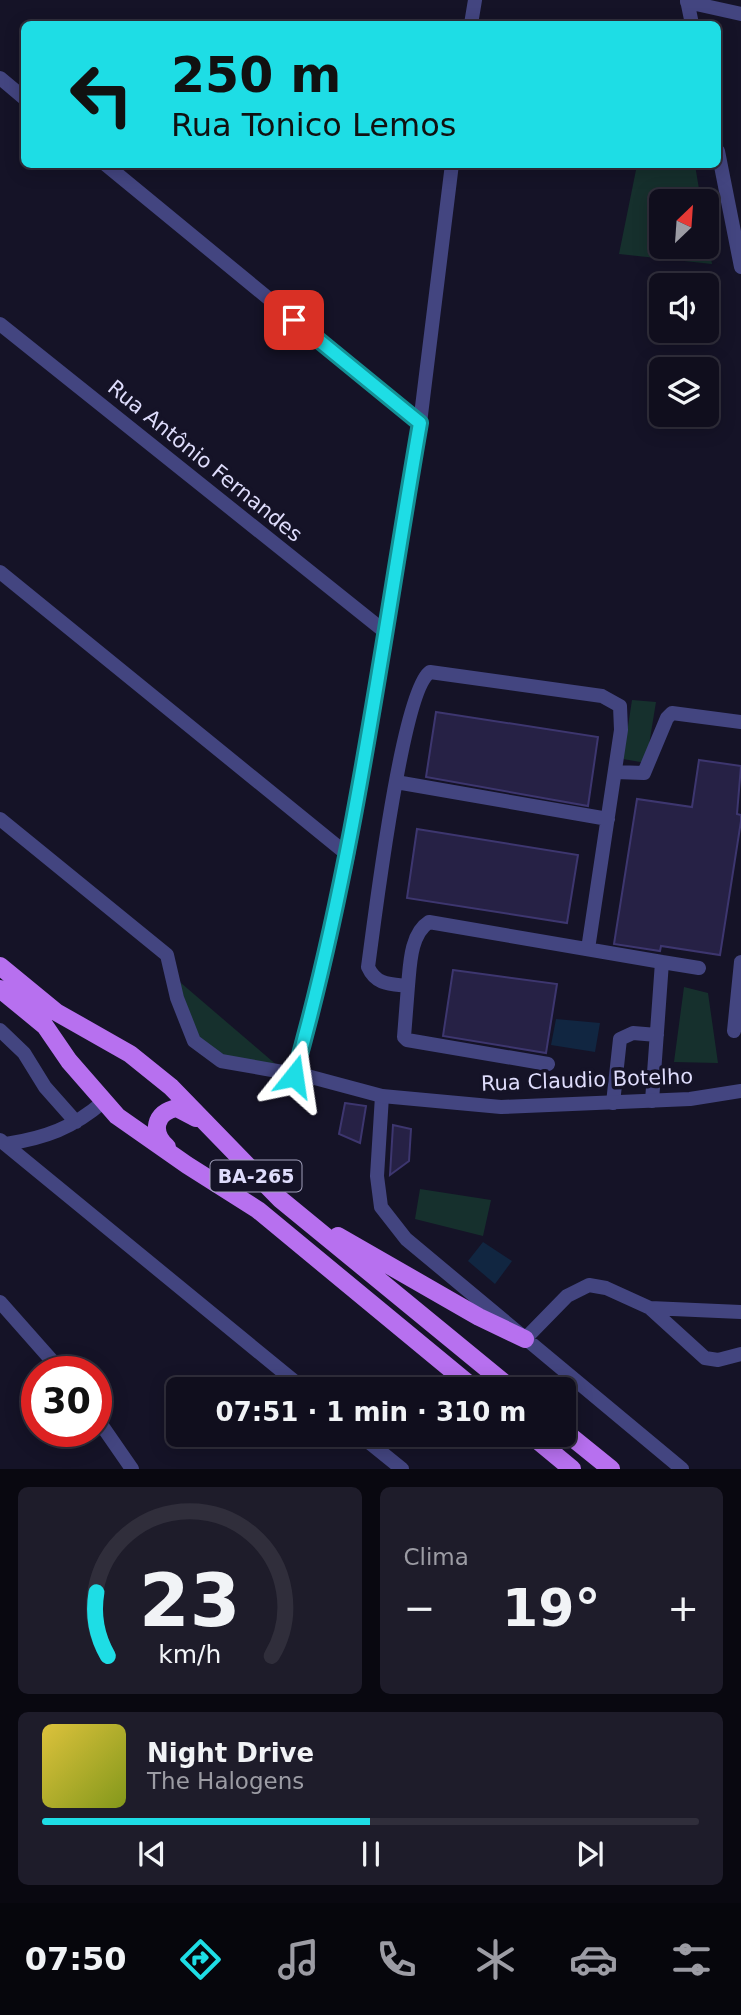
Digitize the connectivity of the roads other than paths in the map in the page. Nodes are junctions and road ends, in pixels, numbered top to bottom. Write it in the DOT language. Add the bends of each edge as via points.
graph roads {
  1 [pos="475,0"];
  2 [pos="687,1"];
  3 [pos="741,14"];
  4 [pos="472,21"];
  5 [pos="691,21"];
  6 [pos="0,78"];
  7 [pos="21,96"];
  8 [pos="721,166"];
  9 [pos="110,168"];
  10 [pos="452,168"];
  11 [pos="741,267"];
  12 [pos="0,324"];
  13 [pos="420,423"];
  14 [pos="0,572"];
  15 [pos="384,631"];
  16 [pos="741,722"];
  17 [pos="615,772"];
  18 [pos="396,782"];
  19 [pos="0,819"];
  20 [pos="608,819"];
  21 [pos="348,855"];
  22 [pos="588,949"];
  23 [pos="662,962"];
  24 [pos="741,962"];
  25 [pos="0,966"];
  26 [pos="699,968"];
  27 [pos="408,986"];
  28 [pos="0,989"];
  29 [pos="0,1030"];
  30 [pos="734,1031"];
  31 [pos="657,1035"];
  32 [pos="548,1063"];
  33 [pos="294,1076"];
  34 [pos="741,1091"];
  35 [pos="382,1096"];
  36 [pos="652,1101"];
  37 [pos="103,1102"];
  38 [pos="613,1103"];
  39 [pos="76,1122"];
  40 [pos="218,1134"];
  41 [pos="3,1142"];
  42 [pos="187,1165"];
  43 [pos="302,1217"];
  44 [pos="2,1307"];
  45 [pos="650,1308"];
  46 [pos="741,1312"];
  47 [pos="525,1339"];
  48 [pos="741,1354"];
  49 [pos="47,1356"];
  50 [pos="289,1377"];
  51 [pos="460,1377"];
  52 [pos="497,1377"];
  53 [pos="112,1440"];
  54 [pos="576,1440"];
  55 [pos="375,1447"];
  56 [pos="545,1447"];
  57 [pos="132,1469"];
  58 [pos="402,1469"];
  59 [pos="572,1469"];
  60 [pos="611,1469"];
  61 [pos="682,1469"];
  1 -- 4 [label="street"];
  2 -- 3 [label="street"];
  2 -- 5 [label="street"];
  6 -- 7 [label="street"];
  8 -- 11 [label="street"];
  9 -- 13 [label="street"];
  10 -- 13 [label="street"];
  12 -- 15 [label="street, Rua Antônio Fernandes"];
  13 -- 15 [label="street"];
  14 -- 21 [label="street"];
  15 -- 21 [label="street"];
  16 -- 17 [label="street" via="672,713 644,773"];
  17 -- 18 [label="street" via="620,706 601,696 430,672 417,688"];
  17 -- 20 [label="street"];
  18 -- 20 [label="street"];
  18 -- 27 [label="street" via="368,967 380,982"];
  19 -- 33 [label="street, Rua Claudio Botelho" via="167,955 186,1025 207,1054"];
  20 -- 22 [label="street"];
  21 -- 33 [label="street"];
  22 -- 23 [label="street"];
  22 -- 27 [label="street" via="429,922 421,927 413,948"];
  23 -- 26 [label="street"];
  23 -- 31 [label="street"];
  24 -- 30 [label="street"];
  25 -- 40 [label="main road, BA-265" via="56,1012 130,1054 187,1101"];
  27 -- 32 [label="street" via="403,1028 407,1040"];
  28 -- 37 [label="main road" via="45,1026"];
  29 -- 39 [label="street" via="24,1053 45,1087"];
  31 -- 36 [label="street"];
  31 -- 38 [label="street" via="633,1033 621,1039"];
  33 -- 35 [label="street, Rua Claudio Botelho"];
  34 -- 36 [label="street, Rua Claudio Botelho"];
  35 -- 38 [label="street, Rua Claudio Botelho" via="501,1107"];
  35 -- 47 [label="street" via="377,1176 381,1207 406,1239"];
  36 -- 38 [label="street, Rua Claudio Botelho"];
  37 -- 39 [label="street"];
  37 -- 42 [label="main road"];
  39 -- 41 [label="street" via="40,1139"];
  40 -- 42 [label="main road" via="187,1111 177,1108 164,1113 155,1133"];
  40 -- 43 [label="main road, BA-265"];
  41 -- 50 [label="street"];
  42 -- 51 [label="main road" via="258,1210"];
  43 -- 47 [label="main road"];
  43 -- 52 [label="main road, BA-265"];
  44 -- 49 [label="street"];
  45 -- 46 [label="street"];
  45 -- 47 [label="street" via="606,1288 589,1286 567,1296"];
  45 -- 48 [label="street" via="705,1358"];
  47 -- 61 [label="street"];
  53 -- 57 [label="street"];
  54 -- 60 [label="main road"];
  55 -- 58 [label="street"];
  56 -- 59 [label="main road"];
}
